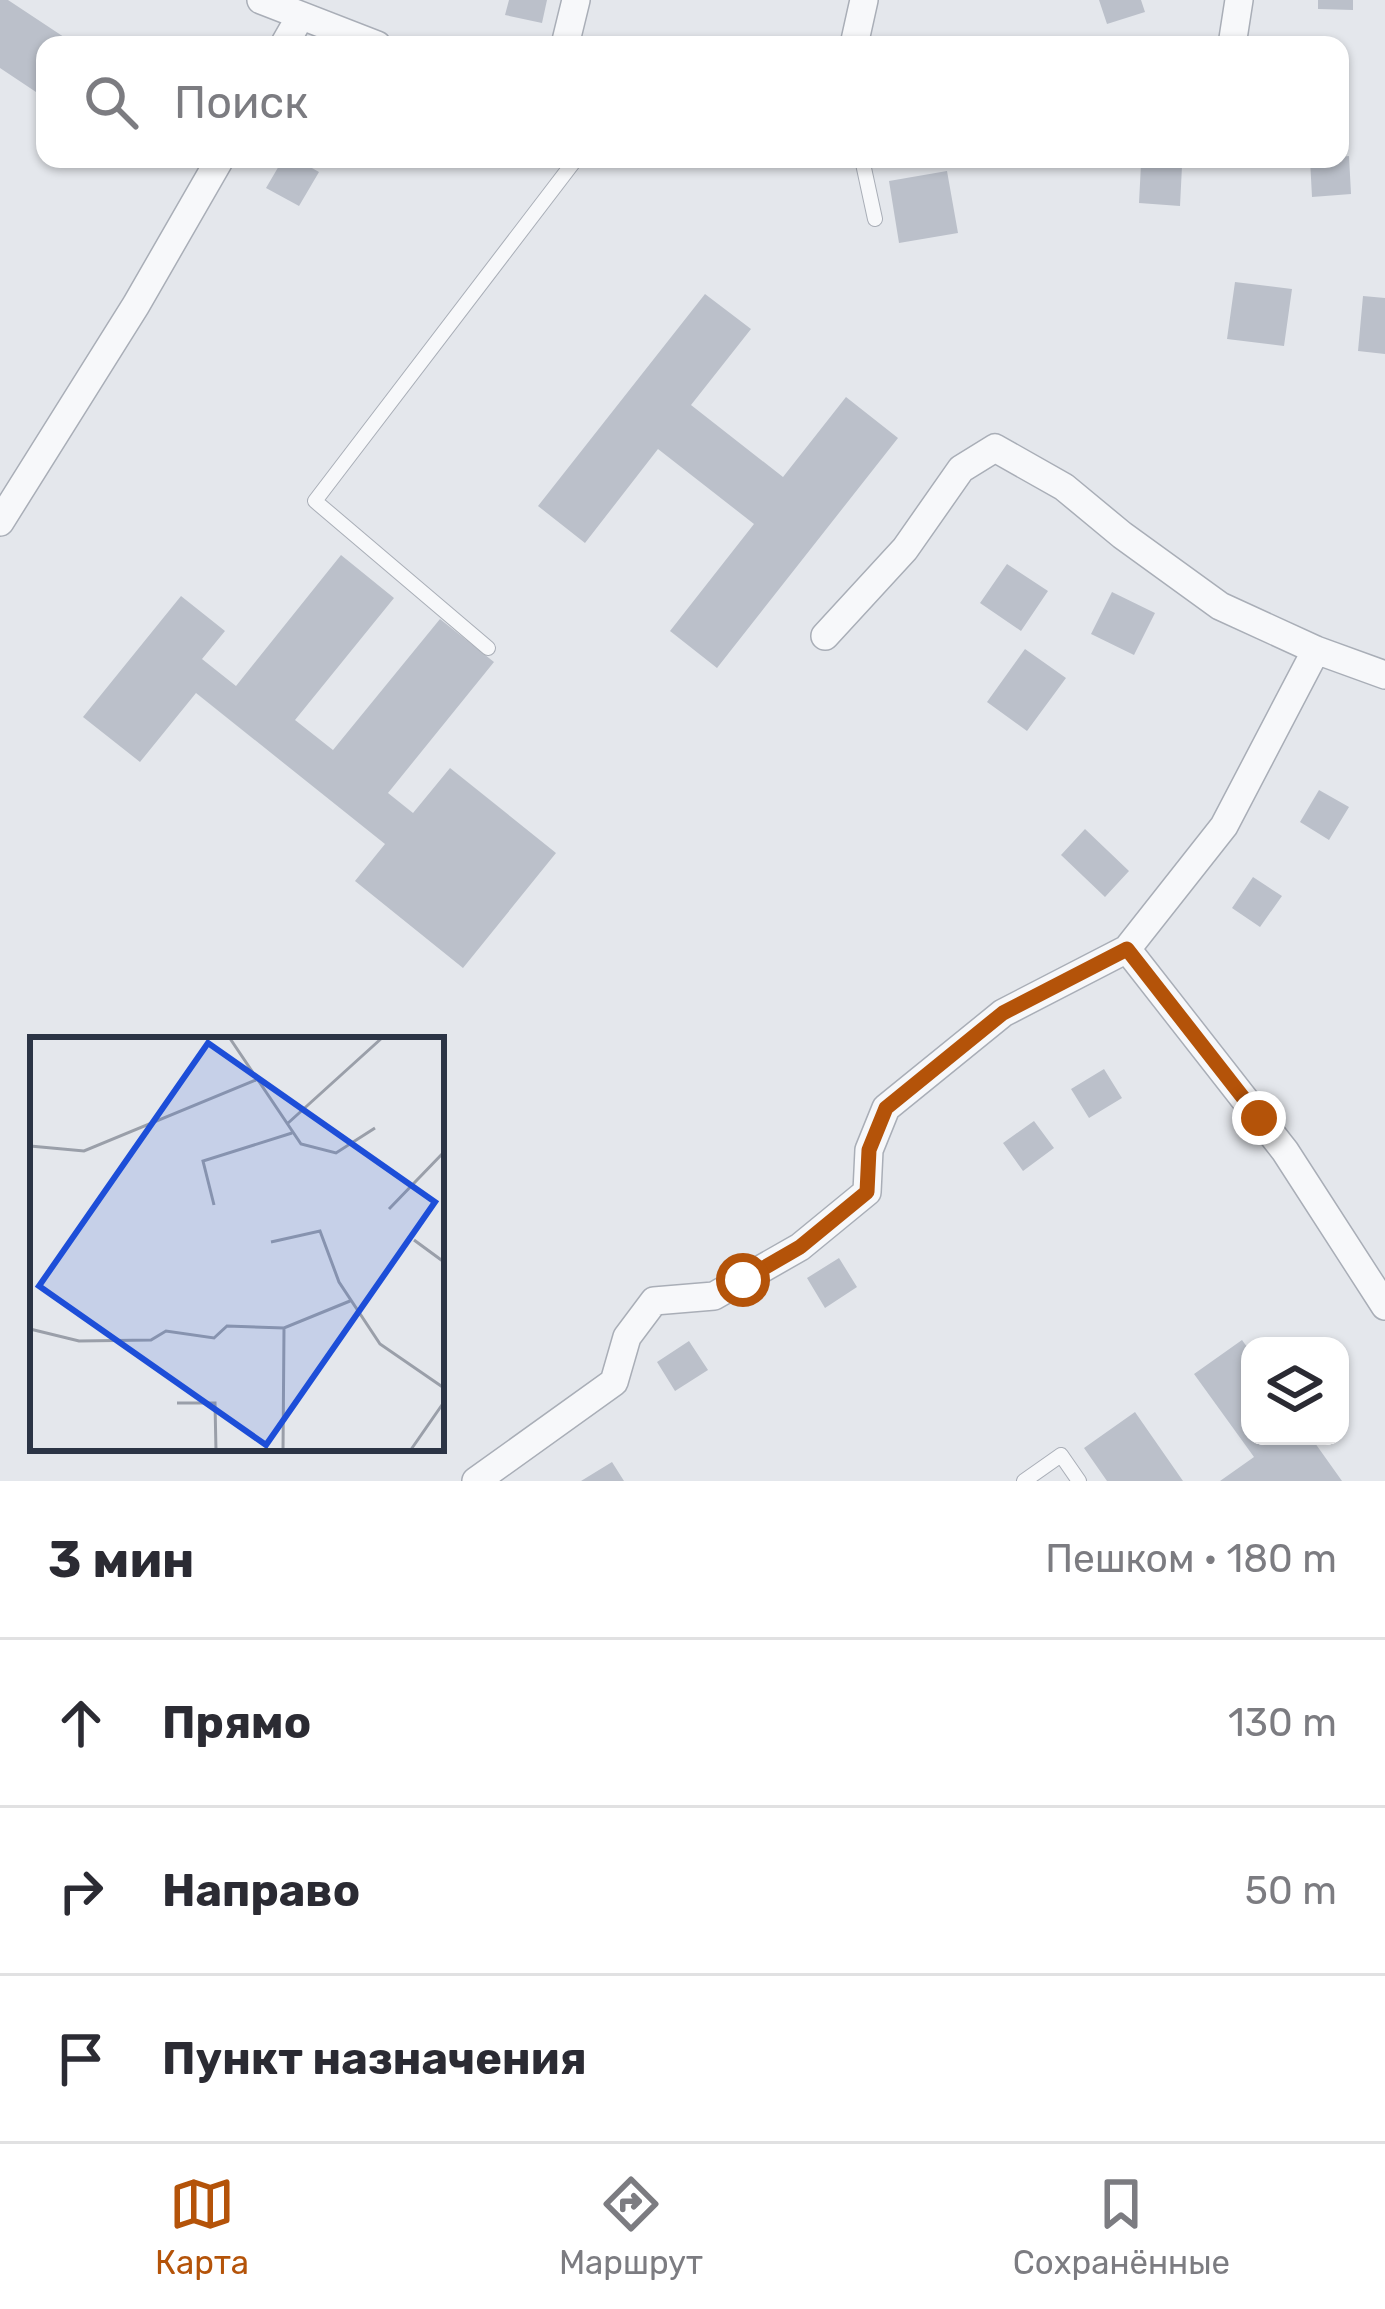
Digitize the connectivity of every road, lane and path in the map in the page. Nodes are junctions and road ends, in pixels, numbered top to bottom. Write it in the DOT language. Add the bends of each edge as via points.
graph roads {
  1 [pos="261,0"];
  2 [pos="576,0"];
  3 [pos="864,0"];
  4 [pos="1239,0"];
  5 [pos="300,17"];
  6 [pos="289,36"];
  7 [pos="352,36"];
  8 [pos="568,36"];
  9 [pos="856,36"];
  10 [pos="1233,36"];
  11 [pos="215,168"];
  12 [pos="569,168"];
  13 [pos="864,168"];
  14 [pos="875,219"];
  15 [pos="0,522"];
  16 [pos="825,636"];
  17 [pos="488,648"];
  18 [pos="1316,650"];
  19 [pos="1385,675"];
  20 [pos="1127,949"];
  21 [pos="1385,1306"];
  22 [pos="476,1481"];
  23 [pos="1024,1481"];
  24 [pos="1079,1481"];
  1 -- 5 [label="street"];
  2 -- 8 [label="street"];
  3 -- 9 [label="street"];
  4 -- 10 [label="street"];
  5 -- 6 [label="street"];
  5 -- 7 [label="street"];
  11 -- 15 [label="street"];
  12 -- 17 [label="lane" via="315,501"];
  13 -- 14 [label="lane"];
  16 -- 18 [label="street" via="905,549 961,469 995,448 1064,488 1220,606"];
  18 -- 19 [label="street"];
  18 -- 20 [label="street" via="1225,826"];
  20 -- 21 [label="street" via="1285,1151"];
  20 -- 22 [label="street" via="1003,1013 886,1108 869,1150 867,1192 800,1247 714,1296 654,1301 627,1337 614,1382"];
  23 -- 24 [label="lane" via="1060,1455"];
}
